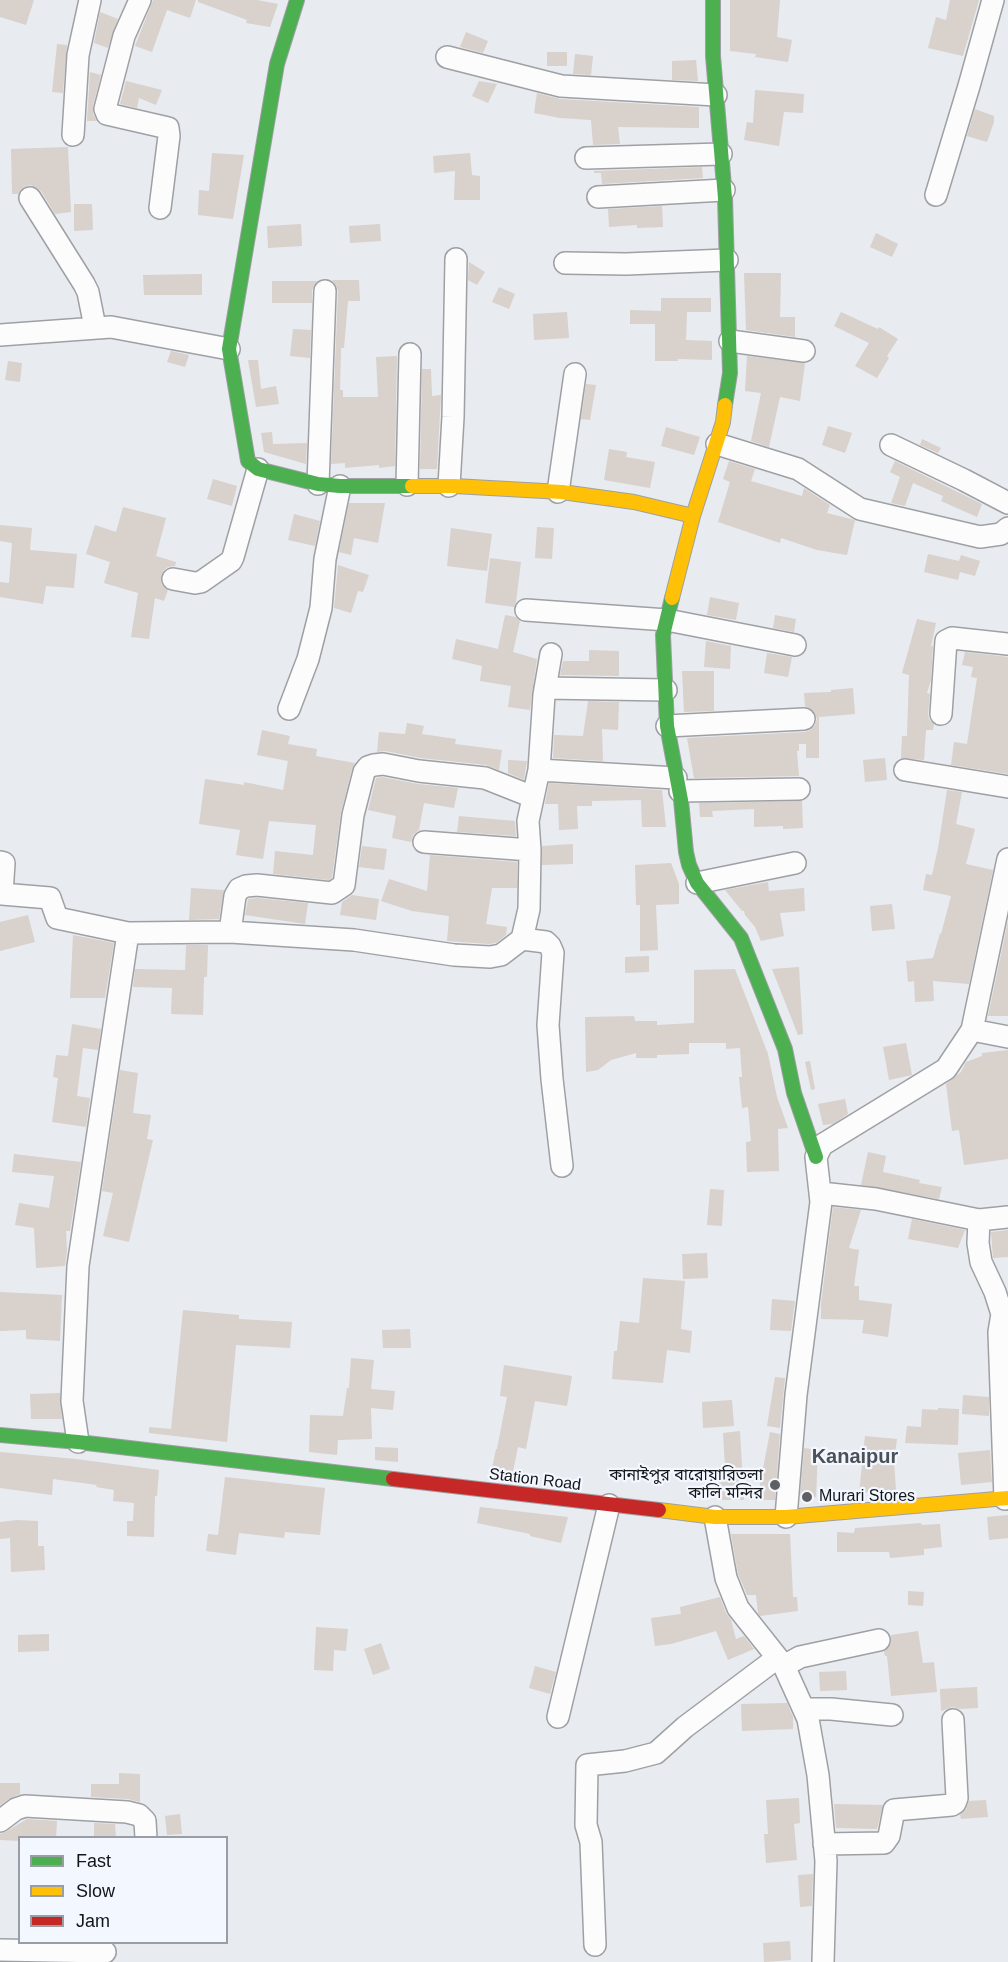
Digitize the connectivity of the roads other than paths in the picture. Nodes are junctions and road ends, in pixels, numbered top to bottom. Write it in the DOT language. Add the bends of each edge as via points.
graph roads {
  1 [pos="90,0"];
  2 [pos="140,0"];
  3 [pos="297,0"];
  4 [pos="712,0"];
  5 [pos="993,0"];
  6 [pos="447,57"];
  7 [pos="716,95"];
  8 [pos="73,135"];
  9 [pos="721,154"];
  10 [pos="586,158"];
  11 [pos="724,190"];
  12 [pos="936,195"];
  13 [pos="598,197"];
  14 [pos="30,198"];
  15 [pos="160,208"];
  16 [pos="456,260"];
  17 [pos="727,260"];
  18 [pos="566,263"];
  19 [pos="325,291"];
  20 [pos="95,327"];
  21 [pos="0,335"];
  22 [pos="729,342"];
  23 [pos="229,349"];
  24 [pos="804,351"];
  25 [pos="410,354"];
  26 [pos="575,374"];
  27 [pos="717,444"];
  28 [pos="891,445"];
  29 [pos="258,469"];
  30 [pos="318,484"];
  31 [pos="407,485"];
  32 [pos="340,486"];
  33 [pos="449,486"];
  34 [pos="558,492"];
  35 [pos="1008,503"];
  36 [pos="693,516"];
  37 [pos="1008,528"];
  38 [pos="173,579"];
  39 [pos="526,610"];
  40 [pos="667,620"];
  41 [pos="1008,644"];
  42 [pos="795,645"];
  43 [pos="551,654"];
  44 [pos="545,688"];
  45 [pos="666,690"];
  46 [pos="289,709"];
  47 [pos="941,714"];
  48 [pos="804,719"];
  49 [pos="667,726"];
  50 [pos="539,770"];
  51 [pos="904,770"];
  52 [pos="678,784"];
  53 [pos="1008,787"];
  54 [pos="799,789"];
  55 [pos="533,797"];
  56 [pos="424,842"];
  57 [pos="531,850"];
  58 [pos="1008,859"];
  59 [pos="0,862"];
  60 [pos="795,863"];
  61 [pos="697,882"];
  62 [pos="230,932"];
  63 [pos="128,933"];
  64 [pos="522,939"];
  65 [pos="972,1030"];
  66 [pos="1008,1037"];
  67 [pos="816,1157"];
  68 [pos="562,1166"];
  69 [pos="821,1192"];
  70 [pos="1008,1218"];
  71 [pos="979,1220"];
  72 [pos="1003,1332"];
  73 [pos="0,1435"];
  74 [pos="68,1441"];
  75 [pos="1006,1498"];
  76 [pos="609,1505"];
  77 [pos="715,1517"];
  78 [pos="786,1517"];
  79 [pos="879,1641"];
  80 [pos="780,1662"];
  81 [pos="804,1710"];
  82 [pos="891,1714"];
  83 [pos="558,1717"];
  84 [pos="953,1720"];
  85 [pos="0,1821"];
  86 [pos="146,1836"];
  87 [pos="824,1844"];
  88 [pos="595,1946"];
  89 [pos="0,1950"];
  90 [pos="105,1952"];
  91 [pos="823,1962"];
  1 -- 8 [label="street" via="78,56"];
  2 -- 15 [label="street" via="124,36 105,109 107,114 168,128"];
  3 -- 23 [label="street" via="277,64"];
  4 -- 7 [label="street"];
  5 -- 12 [label="street"];
  6 -- 7 [label="street" via="561,86"];
  7 -- 9 [label="street"];
  9 -- 10 [label="street"];
  9 -- 11 [label="street"];
  11 -- 13 [label="street"];
  11 -- 17 [label="street"];
  14 -- 20 [label="street" via="84,284"];
  16 -- 33 [label="street"];
  17 -- 18 [label="street"];
  17 -- 22 [label="street"];
  19 -- 30 [label="street"];
  20 -- 21 [label="street"];
  20 -- 23 [label="street" via="130,329"];
  22 -- 24 [label="street"];
  22 -- 27 [label="street" via="726,408"];
  23 -- 29 [label="street" via="246,454"];
  25 -- 31 [label="street"];
  26 -- 34 [label="street"];
  27 -- 36 [label="street"];
  27 -- 37 [label="street" via="798,469 860,508 980,537 1001,534"];
  28 -- 35 [label="street"];
  29 -- 30 [label="street"];
  29 -- 38 [label="street" via="231,561 201,582"];
  30 -- 32 [label="street"];
  31 -- 32 [label="street"];
  31 -- 33 [label="street"];
  32 -- 46 [label="street" via="325,559 321,608 308,659"];
  33 -- 34 [label="street"];
  34 -- 36 [label="street" via="634,502"];
  36 -- 40 [label="street"];
  39 -- 40 [label="street"];
  40 -- 42 [label="street"];
  40 -- 45 [label="street" via="663,635"];
  41 -- 47 [label="street" via="952,638 945,641"];
  43 -- 44 [label="street"];
  44 -- 45 [label="street"];
  44 -- 50 [label="street"];
  45 -- 49 [label="street"];
  48 -- 49 [label="street"];
  49 -- 52 [label="street"];
  50 -- 52 [label="street"];
  50 -- 55 [label="street"];
  51 -- 53 [label="street"];
  52 -- 54 [label="street"];
  52 -- 61 [label="street" via="686,852"];
  55 -- 57 [label="street" via="528,821"];
  55 -- 62 [label="street" via="485,778 383,765 368,767 353,815 344,885 332,893 246,886 235,896"];
  56 -- 57 [label="street"];
  57 -- 64 [label="street" via="529,909"];
  58 -- 65 [label="street"];
  59 -- 63 [label="street" via="4,863 2,894 50,898 57,918"];
  60 -- 61 [label="street"];
  61 -- 67 [label="street" via="741,938 785,1049 794,1093"];
  62 -- 63 [label="street"];
  62 -- 64 [label="street" via="354,940 490,957 501,955"];
  63 -- 74 [label="street" via="78,1266"];
  64 -- 68 [label="street" via="546,942 553,953 548,1025"];
  65 -- 66 [label="street"];
  65 -- 67 [label="street" via="946,1069 822,1145"];
  67 -- 69 [label="street"];
  69 -- 71 [label="street"];
  69 -- 78 [label="street" via="796,1395"];
  70 -- 71 [label="street"];
  71 -- 72 [label="street" via="981,1262 1002,1314"];
  72 -- 75 [label="street"];
  73 -- 74 [label="street, Station Road"];
  74 -- 76 [label="street, Station Road"];
  75 -- 78 [label="street, Station Road"];
  76 -- 77 [label="street, Station Road"];
  76 -- 83 [label="street"];
  77 -- 78 [label="street, Station Road"];
  77 -- 80 [label="street" via="726,1578 738,1608"];
  79 -- 80 [label="street"];
  80 -- 81 [label="street"];
  80 -- 88 [label="street" via="685,1727 656,1753 587,1765 586,1825 591,1842"];
  81 -- 82 [label="street"];
  81 -- 87 [label="street" via="818,1775"];
  84 -- 87 [label="street" via="955,1803 894,1810 884,1843"];
  85 -- 86 [label="street" via="26,1806 127,1812 145,1821"];
  87 -- 91 [label="street"];
  89 -- 90 [label="street"];
}
